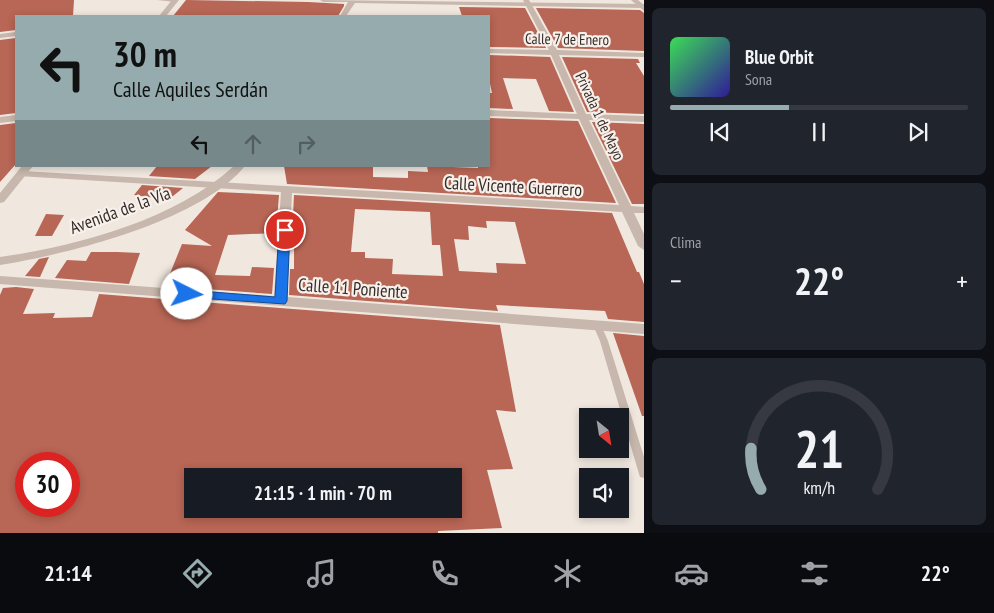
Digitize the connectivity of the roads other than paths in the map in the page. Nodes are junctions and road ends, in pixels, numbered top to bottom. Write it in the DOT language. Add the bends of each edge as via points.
graph roads {
  1 [pos="159,0"];
  2 [pos="323,0"];
  3 [pos="634,0"];
  4 [pos="175,1"];
  5 [pos="350,1"];
  6 [pos="527,2"];
  7 [pos="643,7"];
  8 [pos="163,15"];
  9 [pos="343,15"];
  10 [pos="15,34"];
  11 [pos="0,36"];
  12 [pos="490,51"];
  13 [pos="554,52"];
  14 [pos="644,54"];
  15 [pos="15,111"];
  16 [pos="0,113"];
  17 [pos="490,113"];
  18 [pos="583,117"];
  19 [pos="15,118"];
  20 [pos="644,119"];
  21 [pos="0,120"];
  22 [pos="239,167"];
  23 [pos="25,170"];
  24 [pos="220,187"];
  25 [pos="287,190"];
  26 [pos="0,200"];
  27 [pos="627,209"];
  28 [pos="644,210"];
  29 [pos="644,246"];
  30 [pos="0,261"];
  31 [pos="0,280"];
  32 [pos="280,301"];
  33 [pos="597,325"];
  34 [pos="644,329"];
  35 [pos="644,474"];
  1 -- 4 [label="lane"];
  2 -- 5 [label="street"];
  3 -- 7 [label="street"];
  4 -- 8 [label="street"];
  5 -- 6 [label="street"];
  5 -- 9 [label="street"];
  6 -- 7 [label="street"];
  6 -- 13 [label="street, Privada 1 de Mayo"];
  10 -- 11 [label="street"];
  12 -- 13 [label="street, Calle 7 de Enero"];
  13 -- 14 [label="street, Calle 7 de Enero"];
  13 -- 18 [label="street, Privada 1 de Mayo"];
  15 -- 16 [label="street"];
  17 -- 18 [label="street"];
  18 -- 20 [label="street"];
  18 -- 27 [label="street, Privada 1 de Mayo"];
  19 -- 21 [label="street"];
  22 -- 24 [label="street, Avenida de la Vía"];
  23 -- 24 [label="street, Calle Vicente Guerrero"];
  23 -- 26 [label="street"];
  24 -- 25 [label="street, Calle Vicente Guerrero"];
  24 -- 30 [label="street, Avenida de la Vía" via="126,230 66,248"];
  25 -- 27 [label="street, Calle Vicente Guerrero"];
  25 -- 32 [label="street"];
  27 -- 28 [label="street, Calle Vicente Guerrero"];
  27 -- 29 [label="street, Privada 1 de Mayo"];
  31 -- 32 [label="street, Calle 11 Poniente"];
  32 -- 33 [label="street, Calle 11 Poniente"];
  33 -- 34 [label="street, Calle 11 Poniente"];
  33 -- 35 [label="lane"];
}
